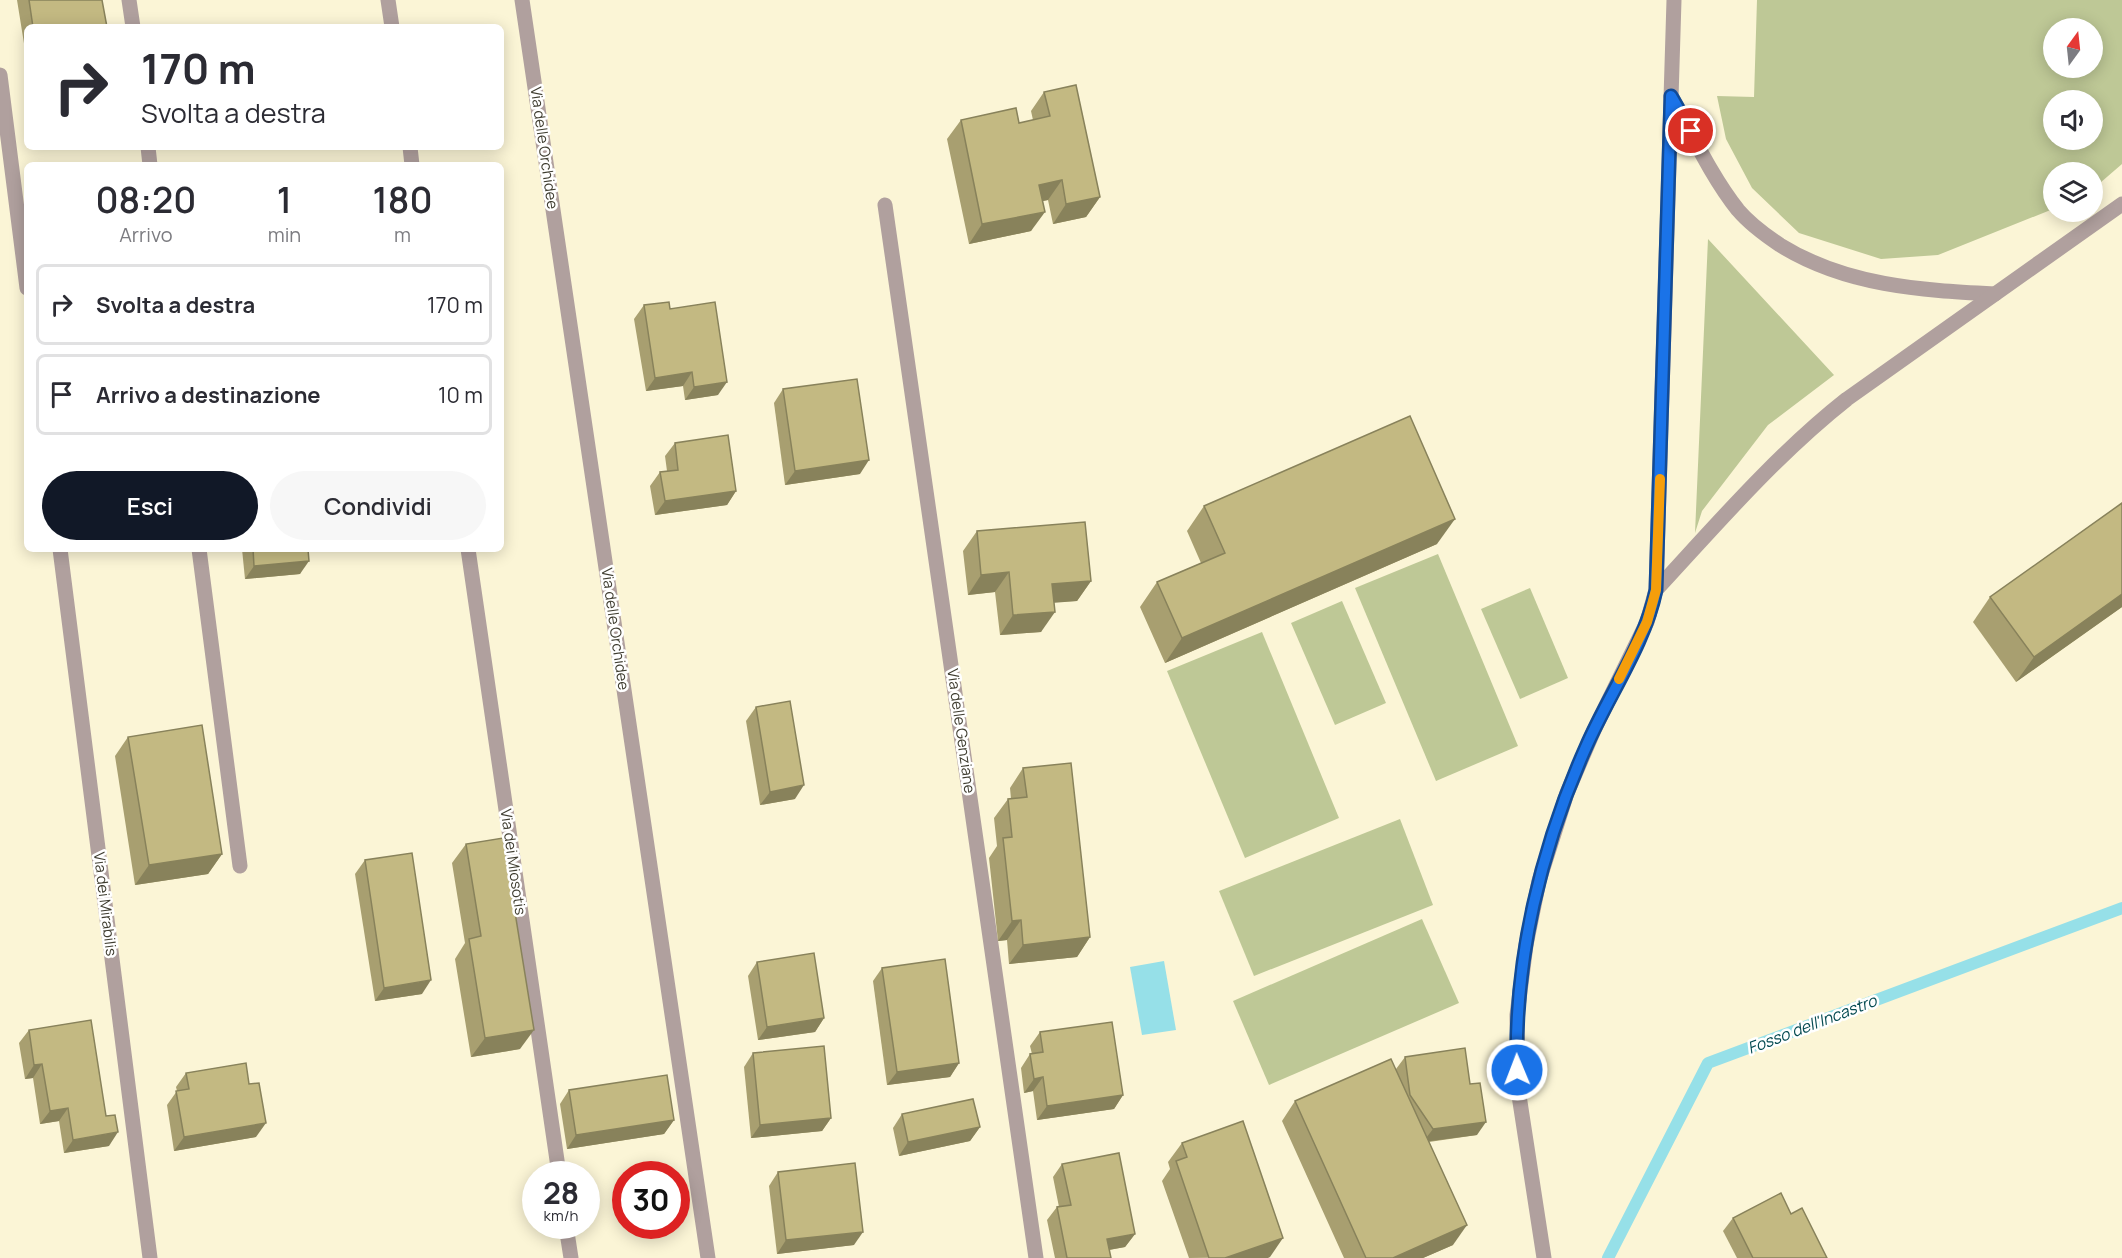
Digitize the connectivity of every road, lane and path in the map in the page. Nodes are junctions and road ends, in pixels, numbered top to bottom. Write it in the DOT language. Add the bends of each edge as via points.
graph roads {
  1 [pos="129,0"];
  2 [pos="388,0"];
  3 [pos="522,0"];
  4 [pos="1674,0"];
  5 [pos="133,24"];
  6 [pos="392,24"];
  7 [pos="0,75"];
  8 [pos="1671,96"];
  9 [pos="2122,204"];
  10 [pos="885,205"];
  11 [pos="24,264"];
  12 [pos="1995,294"];
  13 [pos="60,552"];
  14 [pos="199,552"];
  15 [pos="468,552"];
  16 [pos="1656,590"];
  17 [pos="240,866"];
  18 [pos="557,1161"];
  19 [pos="568,1239"];
  20 [pos="150,1258"];
  21 [pos="571,1258"];
  22 [pos="708,1258"];
  23 [pos="1036,1258"];
  24 [pos="1544,1258"];
  1 -- 5 [label="street"];
  2 -- 6 [label="street"];
  3 -- 22 [label="street, Via delle Orchidee"];
  4 -- 8 [label="street"];
  7 -- 11 [label="street"];
  8 -- 12 [label="street" via="1739,211 1793,253 1835,272 1880,284"];
  8 -- 16 [label="street"];
  9 -- 12 [label="street"];
  10 -- 23 [label="street, Via delle Genziane"];
  12 -- 16 [label="street" via="1815,424"];
  13 -- 20 [label="street, Via dei Mirabilis"];
  14 -- 17 [label="street"];
  15 -- 18 [label="street, Via dei Miosotis"];
  16 -- 24 [label="street" via="1647,622 1567,793 1539,881 1526,945 1517,1014 1518,1089"];
  19 -- 21 [label="street"];
}
